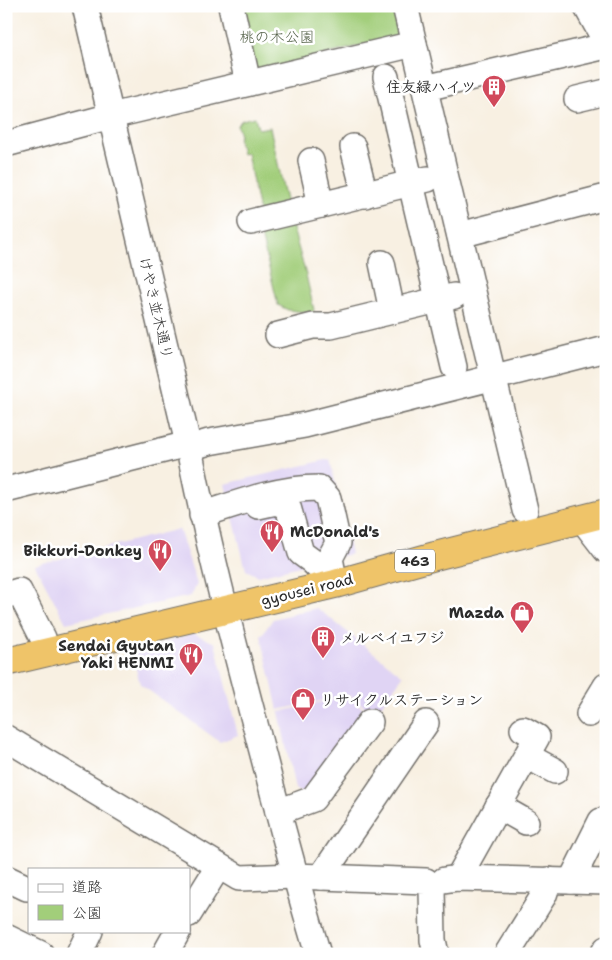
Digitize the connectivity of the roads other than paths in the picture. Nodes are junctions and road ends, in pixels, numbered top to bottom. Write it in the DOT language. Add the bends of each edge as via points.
graph roads {
  1 [pos="85,6"];
  2 [pos="231,6"];
  3 [pos="405,6"];
  4 [pos="586,6"];
  5 [pos="606,42"];
  6 [pos="414,44"];
  7 [pos="606,46"];
  8 [pos="386,77"];
  9 [pos="248,82"];
  10 [pos="425,88"];
  11 [pos="606,92"];
  12 [pos="577,99"];
  13 [pos="110,116"];
  14 [pos="6,144"];
  15 [pos="353,147"];
  16 [pos="311,161"];
  17 [pos="445,174"];
  18 [pos="412,184"];
  19 [pos="365,195"];
  20 [pos="606,198"];
  21 [pos="321,205"];
  22 [pos="251,222"];
  23 [pos="460,235"];
  24 [pos="382,264"];
  25 [pos="473,291"];
  26 [pos="439,299"];
  27 [pos="392,311"];
  28 [pos="278,335"];
  29 [pos="606,349"];
  30 [pos="454,367"];
  31 [pos="494,377"];
  32 [pos="189,446"];
  33 [pos="6,490"];
  34 [pos="244,501"];
  35 [pos="525,510"];
  36 [pos="202,515"];
  37 [pos="594,516"];
  38 [pos="606,550"];
  39 [pos="335,584"];
  40 [pos="6,595"];
  41 [pos="225,610"];
  42 [pos="48,652"];
  43 [pos="6,662"];
  44 [pos="606,686"];
  45 [pos="589,714"];
  46 [pos="370,722"];
  47 [pos="426,723"];
  48 [pos="523,729"];
  49 [pos="6,738"];
  50 [pos="527,756"];
  51 [pos="555,771"];
  52 [pos="498,806"];
  53 [pos="278,812"];
  54 [pos="601,821"];
  55 [pos="526,822"];
  56 [pos="218,866"];
  57 [pos="295,876"];
  58 [pos="321,877"];
  59 [pos="458,878"];
  60 [pos="560,881"];
  61 [pos="606,882"];
  62 [pos="429,883"];
  63 [pos="190,912"];
  64 [pos="89,932"];
  65 [pos="6,937"];
  66 [pos="606,949"];
  67 [pos="41,954"];
  68 [pos="78,954"];
  69 [pos="318,954"];
  70 [pos="436,954"];
  71 [pos="507,954"];
  72 [pos="603,954"];
  1 -- 13 [label="street, けやき並木通り"];
  2 -- 9 [label="street"];
  3 -- 6 [label="street"];
  4 -- 5 [label="street"];
  6 -- 9 [label="street"];
  6 -- 10 [label="street"];
  7 -- 10 [label="street"];
  8 -- 18 [label="street"];
  9 -- 13 [label="street"];
  10 -- 17 [label="street"];
  11 -- 12 [label="street"];
  13 -- 14 [label="street"];
  13 -- 32 [label="street, けやき並木通り"];
  15 -- 19 [label="street"];
  16 -- 21 [label="street"];
  17 -- 18 [label="street"];
  17 -- 23 [label="street"];
  18 -- 19 [label="street"];
  18 -- 26 [label="street"];
  19 -- 21 [label="street"];
  20 -- 23 [label="street"];
  21 -- 22 [label="street"];
  23 -- 25 [label="street"];
  24 -- 27 [label="street"];
  25 -- 26 [label="street"];
  25 -- 31 [label="street"];
  26 -- 27 [label="street"];
  26 -- 30 [label="street"];
  27 -- 28 [label="street"];
  29 -- 31 [label="street"];
  31 -- 32 [label="street" via="305,424"];
  31 -- 35 [label="street"];
  32 -- 33 [label="street" via="85,467"];
  32 -- 36 [label="street, けやき並木通り"];
  34 -- 36 [label="street"];
  34 -- 39 [label="street" via="260,506 276,502 288,507 301,554"];
  34 -- 39 [label="street" via="302,488 319,488 328,498 338,542 330,558"];
  36 -- 41 [label="street, けやき並木通り"];
  37 -- 38 [label="street"];
  37 -- 39 [label="highway, gyousei road / 463"];
  39 -- 41 [label="highway, gyousei road / 463"];
  40 -- 42 [label="street" via="19,592"];
  41 -- 42 [label="highway, gyousei road / 463"];
  41 -- 53 [label="street, けやき並木通り"];
  42 -- 43 [label="highway, gyousei road / 463"];
  44 -- 45 [label="street"];
  46 -- 53 [label="street" via="313,800"];
  47 -- 58 [label="street"];
  48 -- 50 [label="street" via="537,737"];
  49 -- 56 [label="street"];
  50 -- 51 [label="street"];
  50 -- 52 [label="street"];
  52 -- 55 [label="street"];
  52 -- 59 [label="street"];
  53 -- 57 [label="street, けやき並木通り"];
  54 -- 60 [label="street"];
  56 -- 57 [label="street" via="239,878"];
  56 -- 63 [label="street"];
  57 -- 58 [label="street"];
  57 -- 69 [label="street, けやき並木通り"];
  58 -- 62 [label="street"];
  59 -- 60 [label="street"];
  59 -- 62 [label="street"];
  60 -- 61 [label="street"];
  60 -- 71 [label="street" via="544,895"];
  62 -- 70 [label="street"];
  64 -- 68 [label="street"];
  65 -- 67 [label="street"];
  66 -- 72 [label="street"];
}
